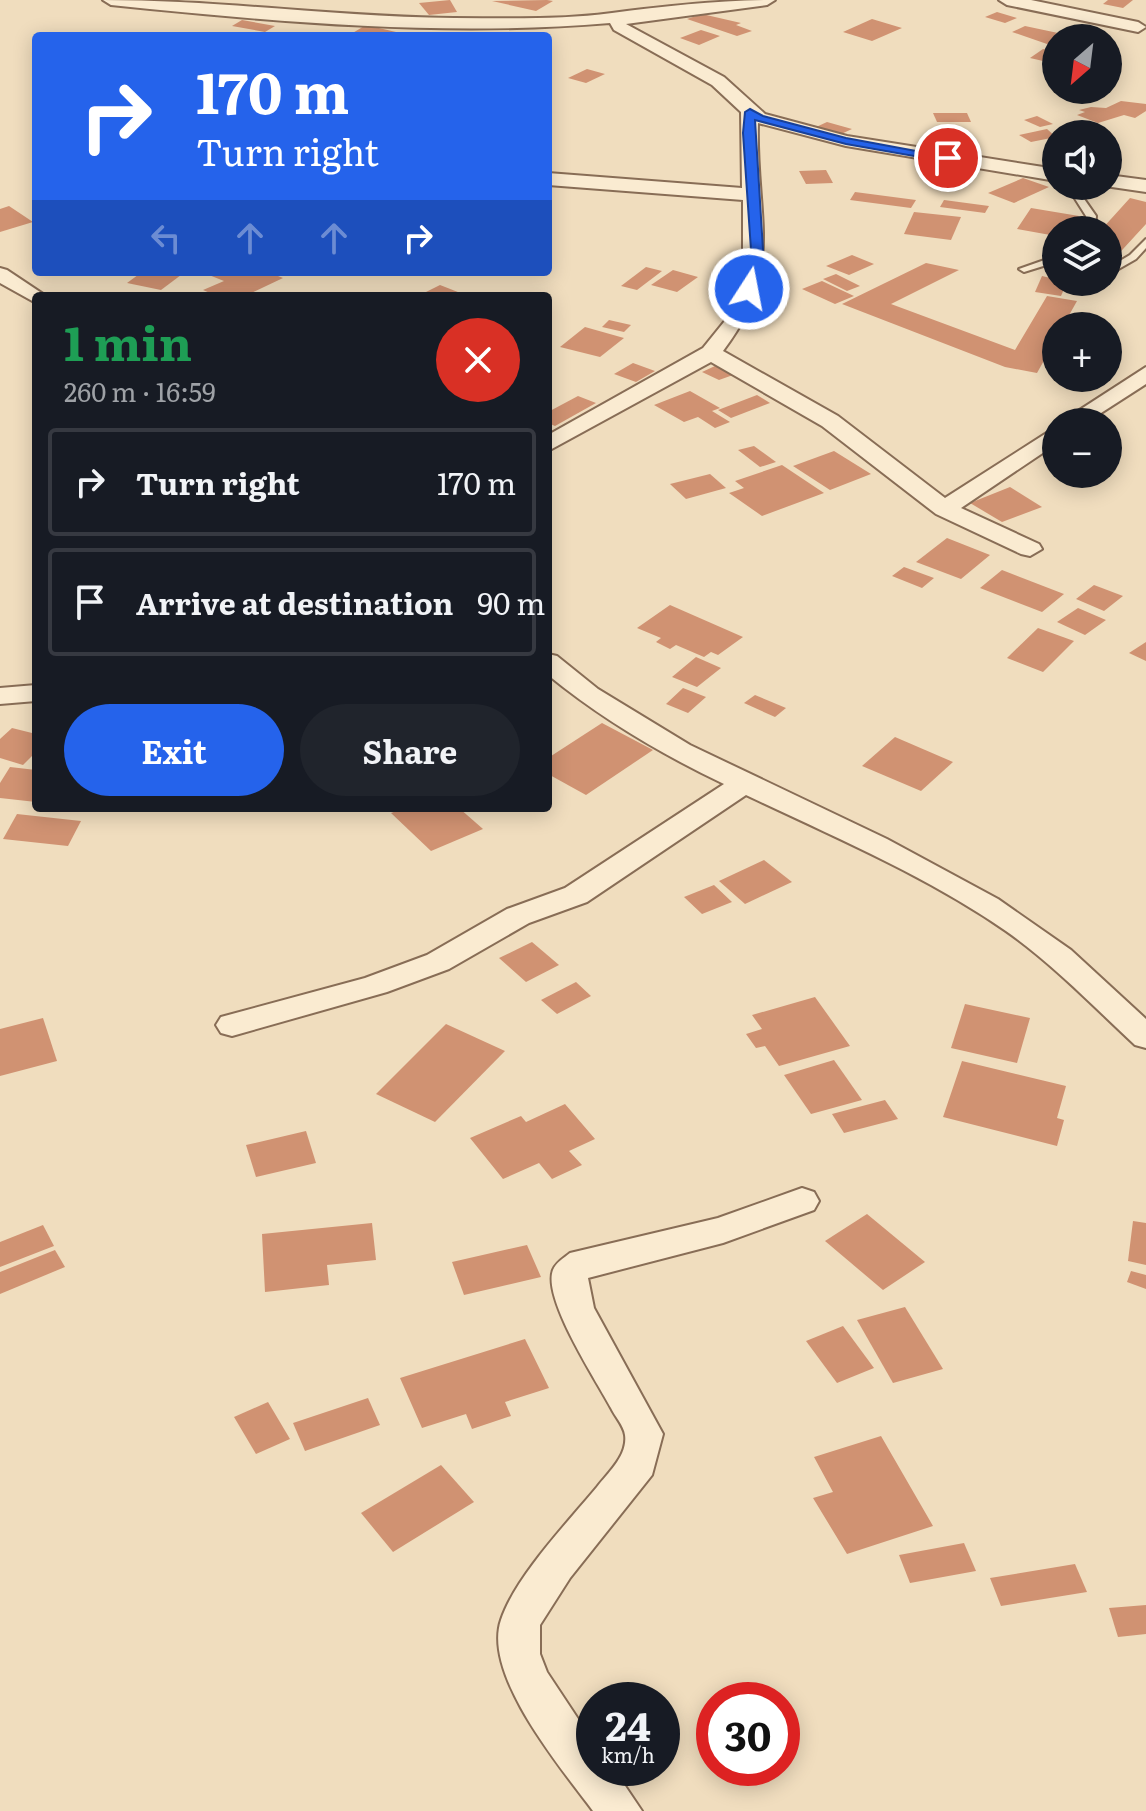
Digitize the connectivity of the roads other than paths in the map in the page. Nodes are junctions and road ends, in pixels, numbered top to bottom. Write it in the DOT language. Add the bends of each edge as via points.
graph roads {
  1 [pos="111,0"];
  2 [pos="767,0"];
  3 [pos="1007,0"];
  4 [pos="621,16"];
  5 [pos="567,21"];
  6 [pos="1138,27"];
  7 [pos="631,33"];
  8 [pos="750,112"];
  9 [pos="1042,173"];
  10 [pos="552,179"];
  11 [pos="1122,183"];
  12 [pos="1146,186"];
  13 [pos="753,195"];
  14 [pos="1146,242"];
  15 [pos="1042,263"];
  16 [pos="1122,264"];
  17 [pos="1024,269"];
  18 [pos="0,274"];
  19 [pos="32,295"];
  20 [pos="0,300"];
  21 [pos="711,353"];
  22 [pos="1146,374"];
  23 [pos="1094,408"];
  24 [pos="552,442"];
  25 [pos="1042,443"];
  26 [pos="944,509"];
  27 [pos="1030,549"];
  28 [pos="552,665"];
  29 [pos="32,693"];
  30 [pos="0,696"];
  31 [pos="744,783"];
  32 [pos="232,1025"];
  33 [pos="1146,1037"];
  34 [pos="802,1201"];
  35 [pos="620,1811"];
  1 -- 5 [label="street" via="302,19"];
  2 -- 4 [label="street"];
  3 -- 6 [label="street"];
  4 -- 5 [label="street"];
  4 -- 7 [label="street" via="618,24"];
  5 -- 7 [label="street"];
  7 -- 8 [label="street" via="718,81"];
  8 -- 9 [label="street" via="846,141"];
  8 -- 13 [label="street"];
  10 -- 13 [label="street"];
  11 -- 12 [label="street"];
  13 -- 21 [label="street" via="757,250 749,289 732,331"];
  14 -- 16 [label="lane"];
  15 -- 17 [label="lane"];
  18 -- 19 [label="street"];
  19 -- 20 [label="street"];
  21 -- 24 [label="street"];
  21 -- 26 [label="street" via="830,421"];
  22 -- 23 [label="street"];
  25 -- 26 [label="street"];
  26 -- 27 [label="street"];
  28 -- 31 [label="street" via="614,712"];
  29 -- 30 [label="street"];
  31 -- 32 [label="street" via="576,895 518,916 438,962"];
  31 -- 33 [label="street" via="924,869 986,907 1047,947"];
  34 -- 35 [label="street" via="723,1230 583,1263 569,1273 576,1309 644,1434 638,1464 556,1566 520,1622 519,1654 565,1739"];
}
